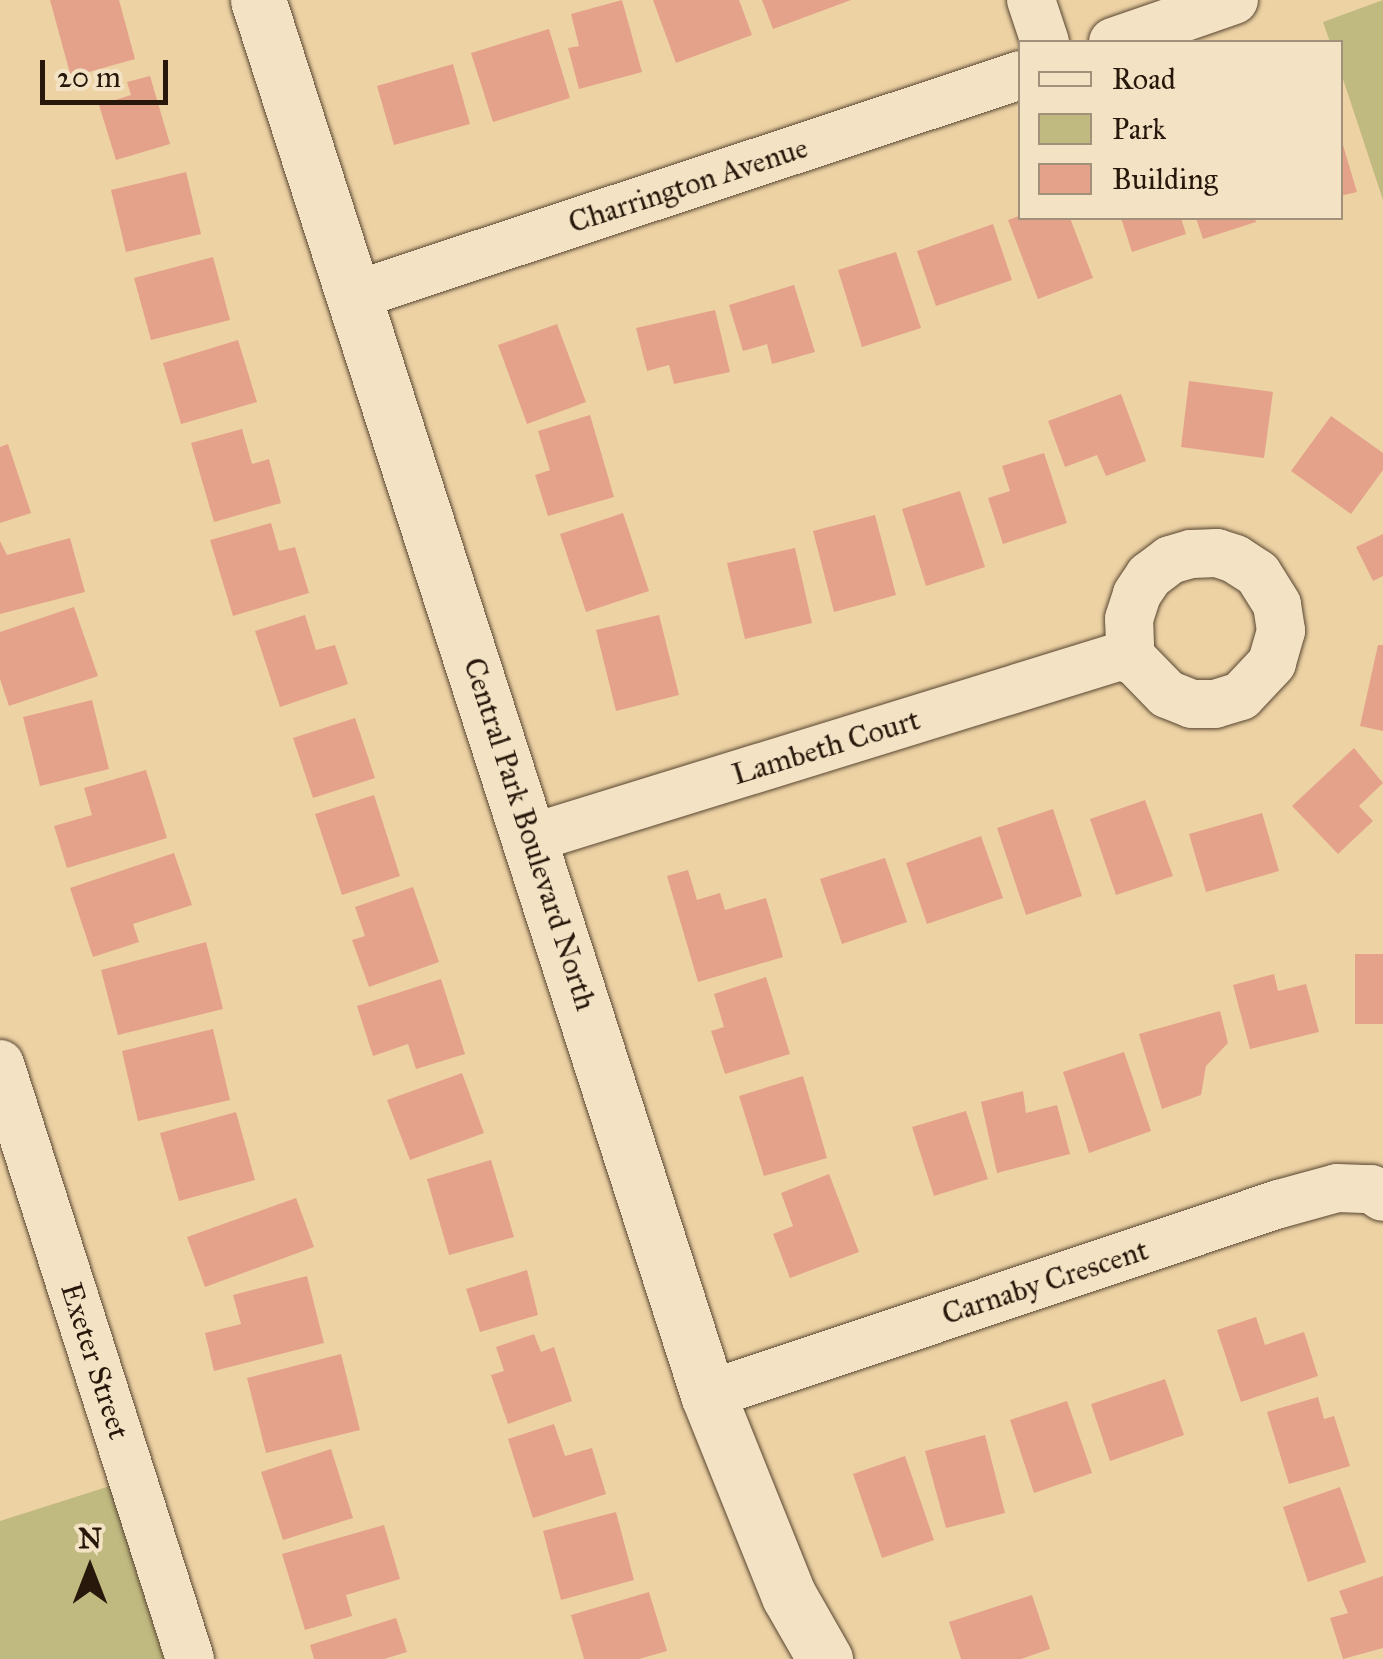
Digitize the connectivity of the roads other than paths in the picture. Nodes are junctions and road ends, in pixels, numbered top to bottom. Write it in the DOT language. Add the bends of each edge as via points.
graph roads {
  1 [pos="258,0"];
  2 [pos="1032,0"];
  3 [pos="1234,0"];
  4 [pos="1044,40"];
  5 [pos="1120,40"];
  6 [pos="1018,76"];
  7 [pos="356,294"];
  8 [pos="1121,656"];
  9 [pos="532,838"];
  10 [pos="0,1064"];
  11 [pos="1383,1197"];
  12 [pos="708,1395"];
  13 [pos="190,1659"];
  14 [pos="825,1659"];
  1 -- 7 [label="street, Central Park Boulevard North"];
  2 -- 4 [label="street"];
  3 -- 5 [label="street"];
  6 -- 7 [label="street, Charrington Avenue"];
  7 -- 9 [label="street, Central Park Boulevard North"];
  8 -- 9 [label="street, Lambeth Court"];
  9 -- 12 [label="street, Central Park Boulevard North"];
  10 -- 13 [label="street, Exeter Street"];
  11 -- 12 [label="street, Carnaby Crescent" via="1371,1189 1337,1188 1279,1204"];
  12 -- 14 [label="street, Central Park Boulevard North" via="789,1596"];
}
